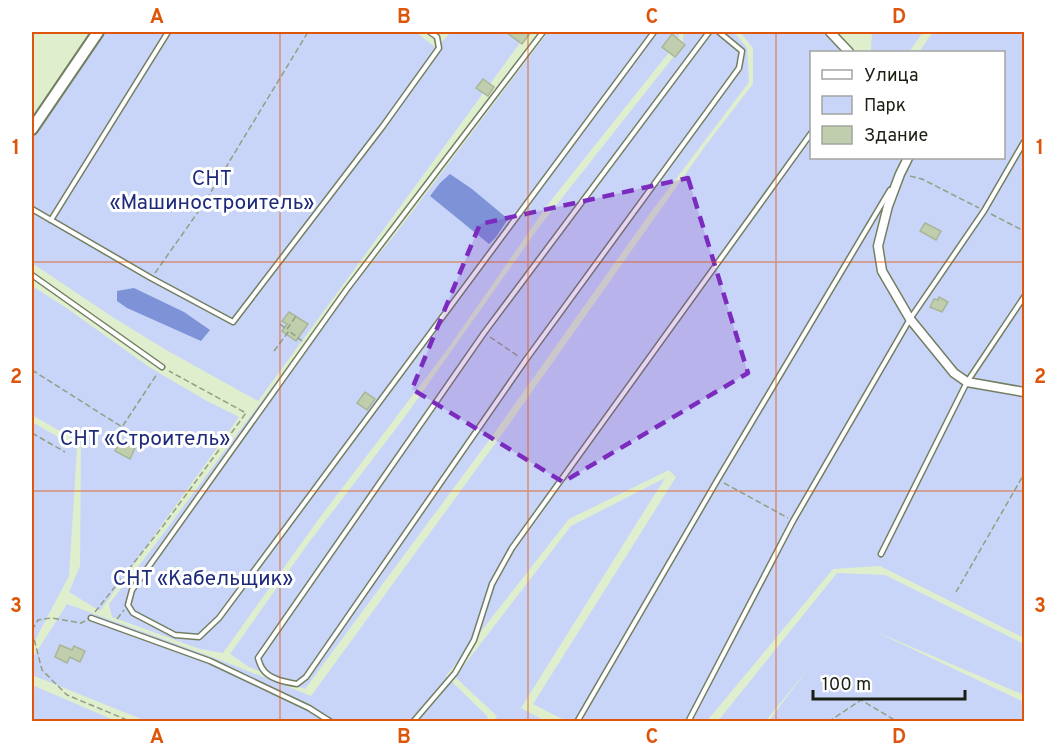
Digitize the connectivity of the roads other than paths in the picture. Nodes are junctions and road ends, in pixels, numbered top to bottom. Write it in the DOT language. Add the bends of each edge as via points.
graph roads {
  1 [pos="98,32"];
  2 [pos="168,32"];
  3 [pos="430,32"];
  4 [pos="543,32"];
  5 [pos="654,32"];
  6 [pos="709,32"];
  7 [pos="719,32"];
  8 [pos="830,32"];
  9 [pos="848,51"];
  10 [pos="32,129"];
  11 [pos="810,135"];
  12 [pos="1024,142"];
  13 [pos="908,159"];
  14 [pos="900,174"];
  15 [pos="32,208"];
  16 [pos="51,220"];
  17 [pos="32,275"];
  18 [pos="1024,297"];
  19 [pos="909,319"];
  20 [pos="162,367"];
  21 [pos="967,382"];
  22 [pos="1024,392"];
  23 [pos="881,554"];
  24 [pos="91,618"];
  25 [pos="331,722"];
  26 [pos="413,722"];
  27 [pos="577,722"];
  28 [pos="688,722"];
  1 -- 10 [label="street"];
  2 -- 16 [label="lane"];
  3 -- 16 [label="lane" via="437,37 439,48 233,322"];
  4 -- 5 [label="lane" via="347,289 132,590 128,605 133,613 175,635 199,637 219,618"];
  6 -- 7 [label="lane" via="484,333 258,658 270,676 297,684 306,677 525,361 739,68 742,51"];
  8 -- 9 [label="street"];
  11 -- 26 [label="lane" via="512,548 492,584 474,640 455,673"];
  12 -- 19 [label="lane" via="984,211"];
  13 -- 14 [label="street"];
  14 -- 19 [label="street" via="878,246 882,272"];
  14 -- 27 [label="lane"];
  15 -- 16 [label="lane"];
  17 -- 20 [label="lane"];
  18 -- 21 [label="lane"];
  19 -- 21 [label="street" via="954,373"];
  19 -- 28 [label="lane" via="793,521"];
  21 -- 22 [label="street"];
  21 -- 23 [label="lane"];
  24 -- 25 [label="lane" via="210,661"];
}
